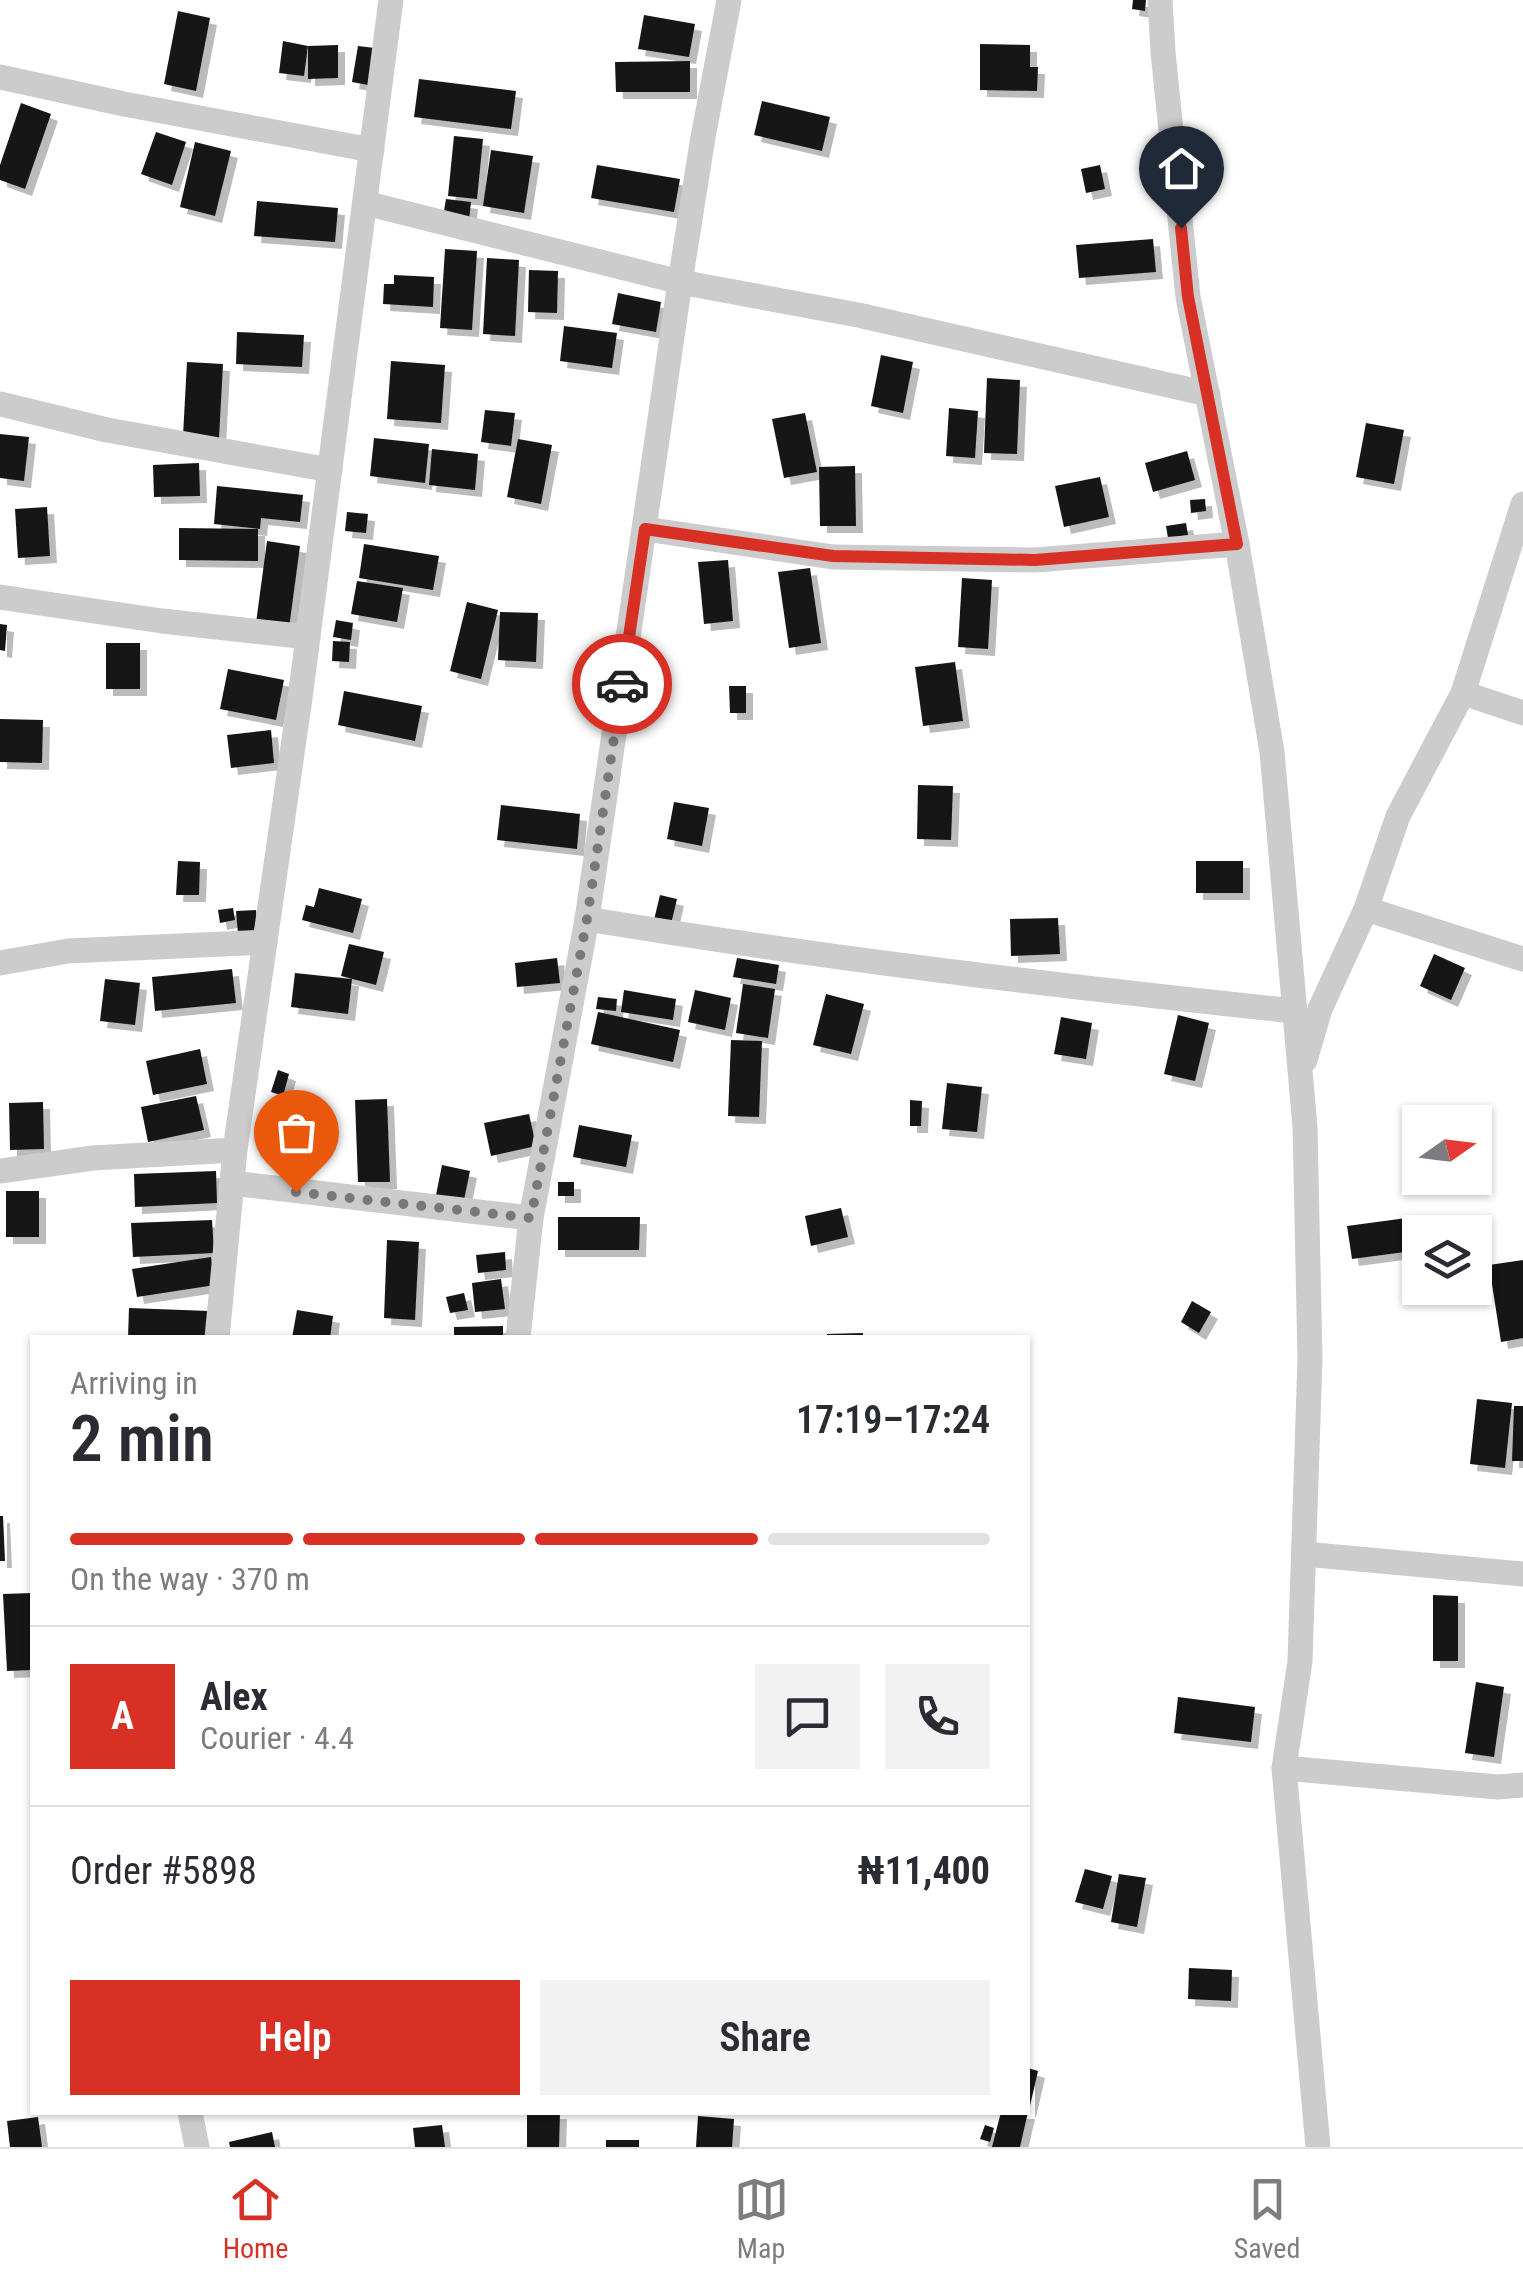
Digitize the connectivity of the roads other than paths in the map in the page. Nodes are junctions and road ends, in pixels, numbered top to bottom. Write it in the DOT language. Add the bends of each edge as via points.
graph roads {
  1 [pos="392,0"];
  2 [pos="729,0"];
  3 [pos="1160,0"];
  4 [pos="0,77"];
  5 [pos="372,150"];
  6 [pos="365,203"];
  7 [pos="680,282"];
  8 [pos="1208,394"];
  9 [pos="0,404"];
  10 [pos="330,470"];
  11 [pos="1523,504"];
  12 [pos="645,529"];
  13 [pos="1237,544"];
  14 [pos="0,598"];
  15 [pos="308,636"];
  16 [pos="1463,693"];
  17 [pos="1523,712"];
  18 [pos="1366,909"];
  19 [pos="587,919"];
  20 [pos="265,942"];
  21 [pos="1523,959"];
  22 [pos="0,963"];
  23 [pos="1294,1011"];
  24 [pos="1300,1075"];
  25 [pos="235,1150"];
  26 [pos="0,1171"];
  27 [pos="232,1183"];
  28 [pos="531,1218"];
  29 [pos="216,1335"];
  30 [pos="518,1335"];
  31 [pos="1304,1554"];
  32 [pos="1523,1574"];
  33 [pos="1284,1768"];
  34 [pos="1523,1785"];
  35 [pos="191,2115"];
  36 [pos="197,2147"];
  37 [pos="1318,2147"];
  1 -- 5 [label="street"];
  2 -- 7 [label="street"];
  3 -- 8 [label="street" via="1188,297"];
  4 -- 5 [label="street"];
  5 -- 6 [label="street"];
  6 -- 7 [label="street"];
  6 -- 10 [label="street"];
  7 -- 8 [label="street"];
  7 -- 12 [label="street"];
  8 -- 13 [label="street"];
  9 -- 10 [label="street"];
  10 -- 15 [label="street"];
  11 -- 16 [label="street"];
  12 -- 13 [label="street" via="851,557 1035,560"];
  12 -- 19 [label="street"];
  13 -- 23 [label="street" via="1272,752"];
  14 -- 15 [label="street"];
  15 -- 20 [label="street"];
  16 -- 17 [label="street"];
  16 -- 18 [label="street" via="1398,816"];
  18 -- 21 [label="street"];
  18 -- 24 [label="street" via="1320,1009"];
  19 -- 23 [label="street" via="799,954"];
  19 -- 28 [label="street"];
  20 -- 22 [label="street" via="68,951"];
  20 -- 25 [label="street"];
  23 -- 24 [label="street"];
  24 -- 31 [label="street" via="1310,1359"];
  25 -- 26 [label="street"];
  25 -- 27 [label="street"];
  27 -- 28 [label="street"];
  27 -- 29 [label="street"];
  28 -- 30 [label="street"];
  31 -- 32 [label="street"];
  31 -- 33 [label="street" via="1300,1661"];
  33 -- 34 [label="street"];
  33 -- 37 [label="street"];
  35 -- 36 [label="street"];
}
